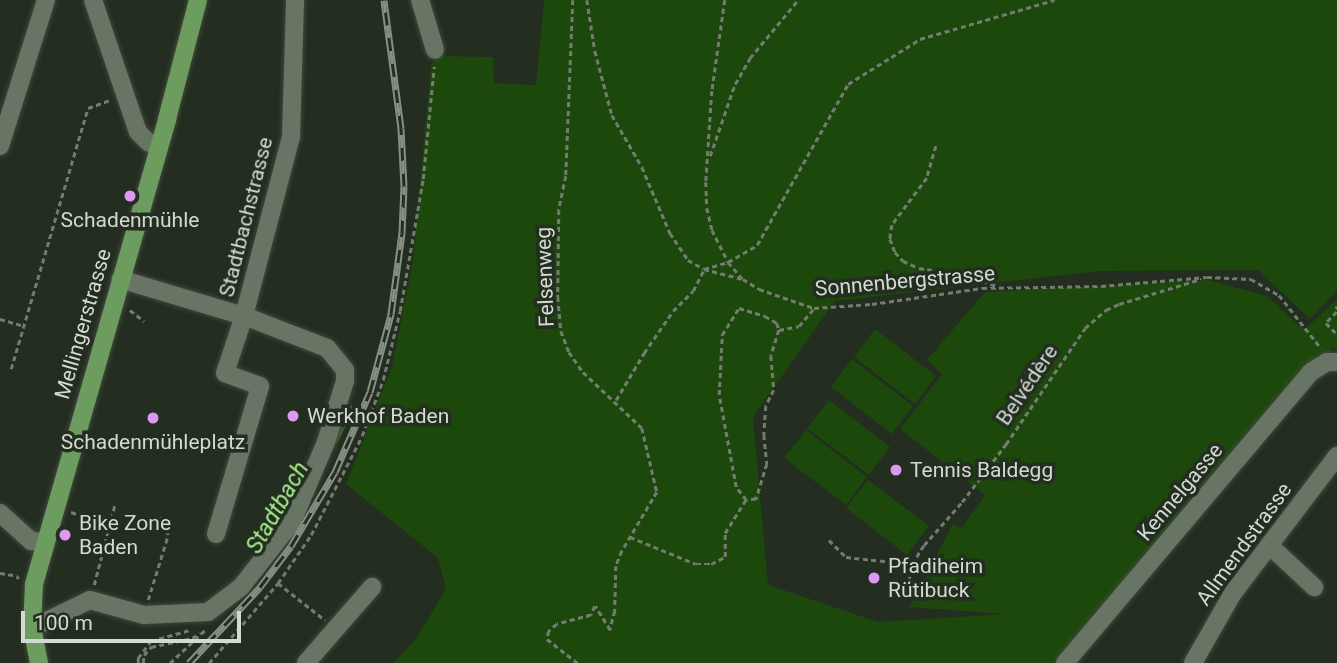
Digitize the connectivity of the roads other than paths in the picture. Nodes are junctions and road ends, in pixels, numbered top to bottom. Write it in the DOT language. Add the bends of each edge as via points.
graph roads {
  1 [pos="46,0"];
  2 [pos="93,0"];
  3 [pos="198,0"];
  4 [pos="295,0"];
  5 [pos="420,0"];
  6 [pos="435,50"];
  7 [pos="0,146"];
  8 [pos="159,147"];
  9 [pos="120,279"];
  10 [pos="244,316"];
  11 [pos="1332,362"];
  12 [pos="1337,456"];
  13 [pos="0,513"];
  14 [pos="216,534"];
  15 [pos="45,542"];
  16 [pos="1269,545"];
  17 [pos="372,587"];
  18 [pos="1314,587"];
  19 [pos="32,628"];
  20 [pos="39,663"];
  21 [pos="306,663"];
  22 [pos="1065,663"];
  23 [pos="1193,663"];
  1 -- 7 [label="street"];
  2 -- 8 [label="street" via="138,132"];
  3 -- 8 [label="main road, Mellingerstrasse"];
  4 -- 10 [label="street, Stadtbachstrasse" via="291,137"];
  5 -- 6 [label="street"];
  8 -- 9 [label="main road, Mellingerstrasse"];
  9 -- 10 [label="street, Stadtbachstrasse"];
  9 -- 15 [label="main road, Mellingerstrasse"];
  10 -- 14 [label="street" via="225,373 260,386"];
  10 -- 19 [label="street" via="327,348 345,370 326,442 292,522 241,587 207,620 144,615 90,600"];
  11 -- 22 [label="street, Kennelgasse" via="1311,372"];
  12 -- 16 [label="street, Allmendstrasse"];
  13 -- 15 [label="street" via="31,541"];
  15 -- 19 [label="main road, Mellingerstrasse" via="34,584"];
  16 -- 18 [label="street"];
  16 -- 23 [label="street, Allmendstrasse" via="1233,593"];
  17 -- 21 [label="street"];
  19 -- 20 [label="main road, Mellingerstrasse"];
}
